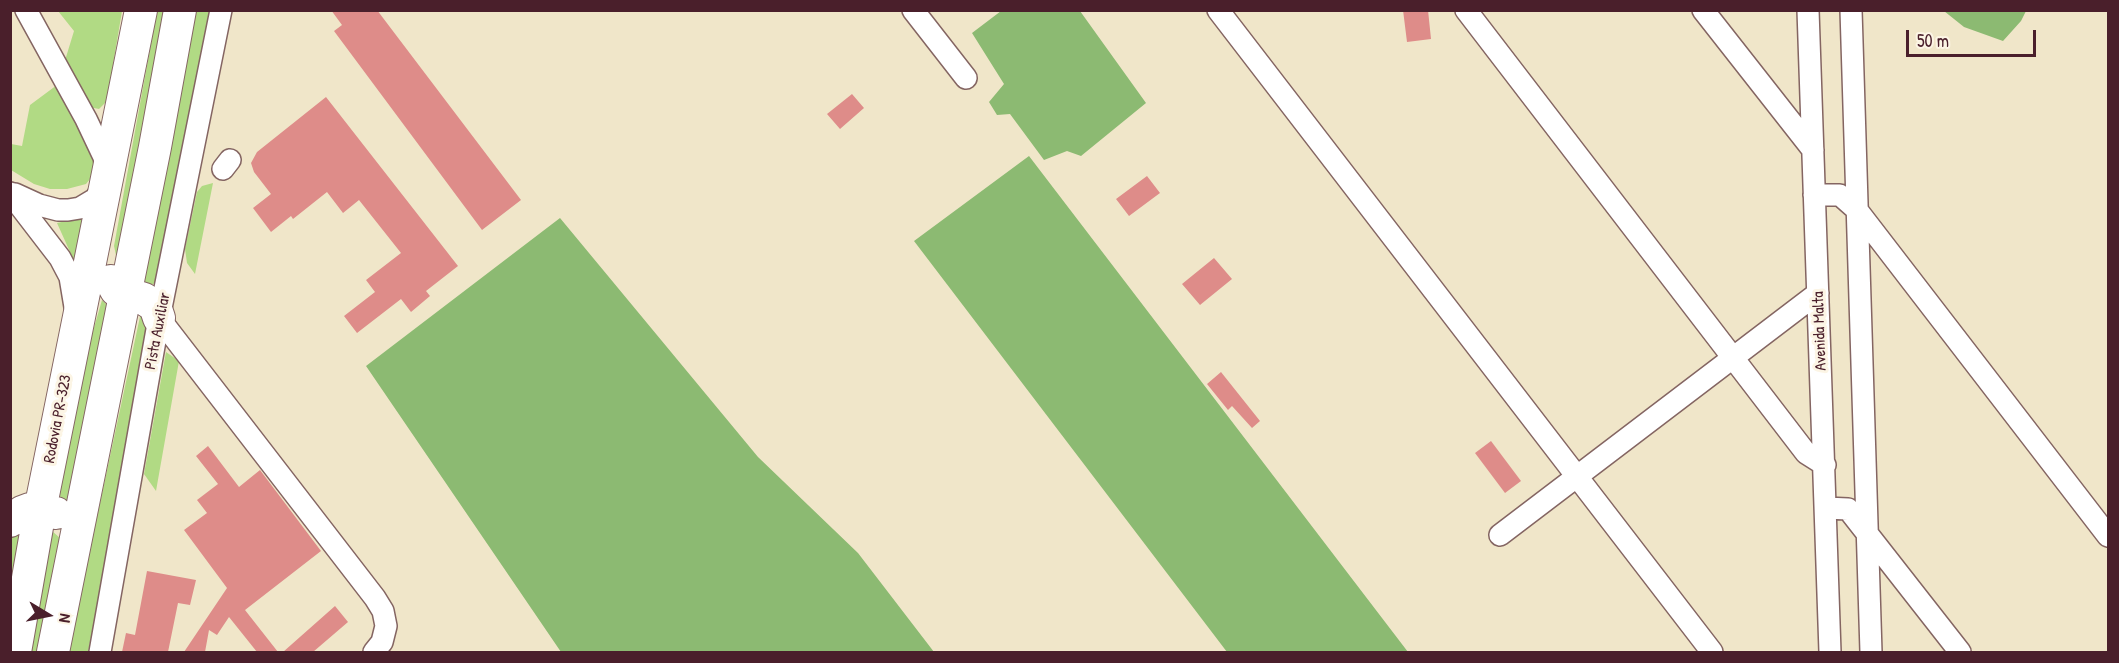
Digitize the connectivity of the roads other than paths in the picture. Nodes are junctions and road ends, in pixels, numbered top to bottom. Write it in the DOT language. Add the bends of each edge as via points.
graph roads {
  1 [pos="26,10"];
  2 [pos="141,10"];
  3 [pos="180,10"];
  4 [pos="221,10"];
  5 [pos="913,10"];
  6 [pos="1218,10"];
  7 [pos="1466,10"];
  8 [pos="1703,10"];
  9 [pos="1808,10"];
  10 [pos="1851,10"];
  11 [pos="966,78"];
  12 [pos="124,92"];
  13 [pos="86,118"];
  14 [pos="1813,150"];
  15 [pos="105,179"];
  16 [pos="10,192"];
  17 [pos="1814,195"];
  18 [pos="1857,210"];
  19 [pos="1818,292"];
  20 [pos="149,299"];
  21 [pos="72,346"];
  22 [pos="1733,355"];
  23 [pos="1825,465"];
  24 [pos="1576,477"];
  25 [pos="1826,508"];
  26 [pos="40,510"];
  27 [pos="10,521"];
  28 [pos="1867,533"];
  29 [pos="1500,535"];
  30 [pos="2109,536"];
  31 [pos="15,652"];
  32 [pos="51,652"];
  33 [pos="100,652"];
  34 [pos="374,652"];
  35 [pos="1712,652"];
  36 [pos="1830,652"];
  37 [pos="1870,652"];
  38 [pos="1960,652"];
  1 -- 13 [label="street"];
  2 -- 12 [label="highway, Rodovia PR-323"];
  2 -- 20 [label="highway" via="107,263 116,290"];
  3 -- 20 [label="highway"];
  4 -- 20 [label="street, Pista Auxiliar"];
  5 -- 11 [label="street"];
  6 -- 24 [label="street"];
  7 -- 22 [label="street"];
  8 -- 14 [label="street"];
  9 -- 14 [label="street, Avenida Malta"];
  10 -- 18 [label="street"];
  12 -- 13 [label="street" via="107,122 96,123"];
  12 -- 15 [label="highway, Rodovia PR-323"];
  13 -- 15 [label="street" via="104,157"];
  14 -- 17 [label="street, Avenida Malta"];
  15 -- 16 [label="street" via="95,199 68,210 39,205"];
  15 -- 21 [label="highway, Rodovia PR-323"];
  16 -- 21 [label="street" via="70,277 75,305"];
  17 -- 18 [label="street" via="1840,195"];
  17 -- 19 [label="street, Avenida Malta"];
  18 -- 28 [label="street"];
  18 -- 30 [label="street"];
  19 -- 22 [label="street"];
  19 -- 23 [label="street, Avenida Malta"];
  20 -- 32 [label="highway"];
  20 -- 33 [label="street, Pista Auxiliar"];
  20 -- 34 [label="street" via="375,598 386,626 382,642"];
  21 -- 26 [label="highway, Rodovia PR-323"];
  22 -- 23 [label="street" via="1806,453"];
  22 -- 24 [label="street"];
  23 -- 25 [label="street, Avenida Malta"];
  24 -- 29 [label="street"];
  24 -- 35 [label="street"];
  25 -- 28 [label="street" via="1848,509"];
  25 -- 36 [label="street, Avenida Malta"];
  26 -- 27 [label="highway" via="22,512"];
  26 -- 31 [label="highway, Rodovia PR-323"];
  26 -- 32 [label="highway" via="58,514 69,529"];
  28 -- 37 [label="street"];
  28 -- 38 [label="street"];
}
